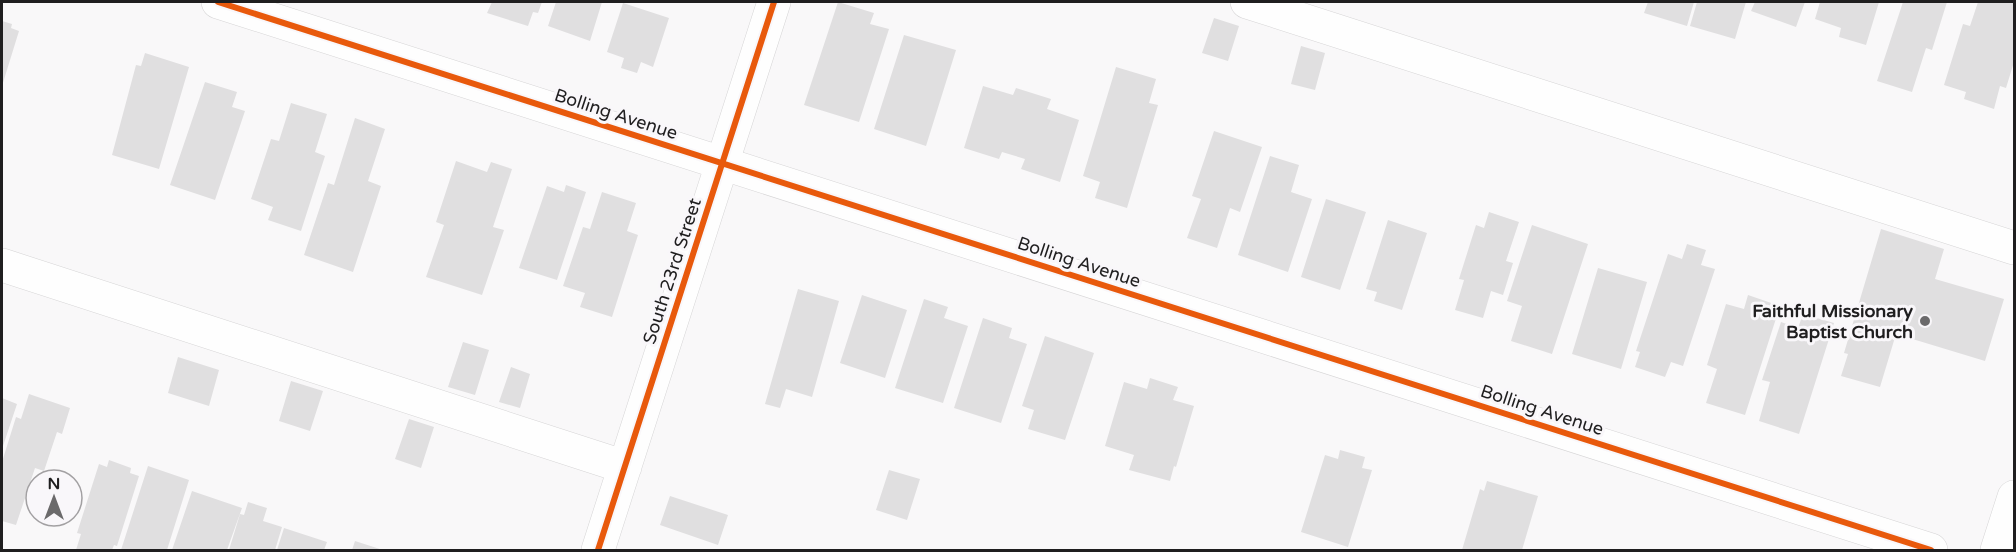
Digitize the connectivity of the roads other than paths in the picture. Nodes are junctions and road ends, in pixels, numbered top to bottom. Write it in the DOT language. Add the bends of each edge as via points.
graph roads {
  1 [pos="218,2"];
  2 [pos="774,2"];
  3 [pos="1247,2"];
  4 [pos="722,163"];
  5 [pos="2014,248"];
  6 [pos="2,264"];
  7 [pos="625,467"];
  8 [pos="2014,497"];
  9 [pos="598,550"];
  10 [pos="1931,550"];
  11 [pos="1997,550"];
  1 -- 4 [label="street, Bolling Avenue"];
  2 -- 4 [label="street, South 23rd Street"];
  3 -- 5 [label="street"];
  4 -- 7 [label="street, South 23rd Street"];
  4 -- 10 [label="street, Bolling Avenue"];
  6 -- 7 [label="street"];
  7 -- 9 [label="street, South 23rd Street"];
  8 -- 11 [label="street"];
}
